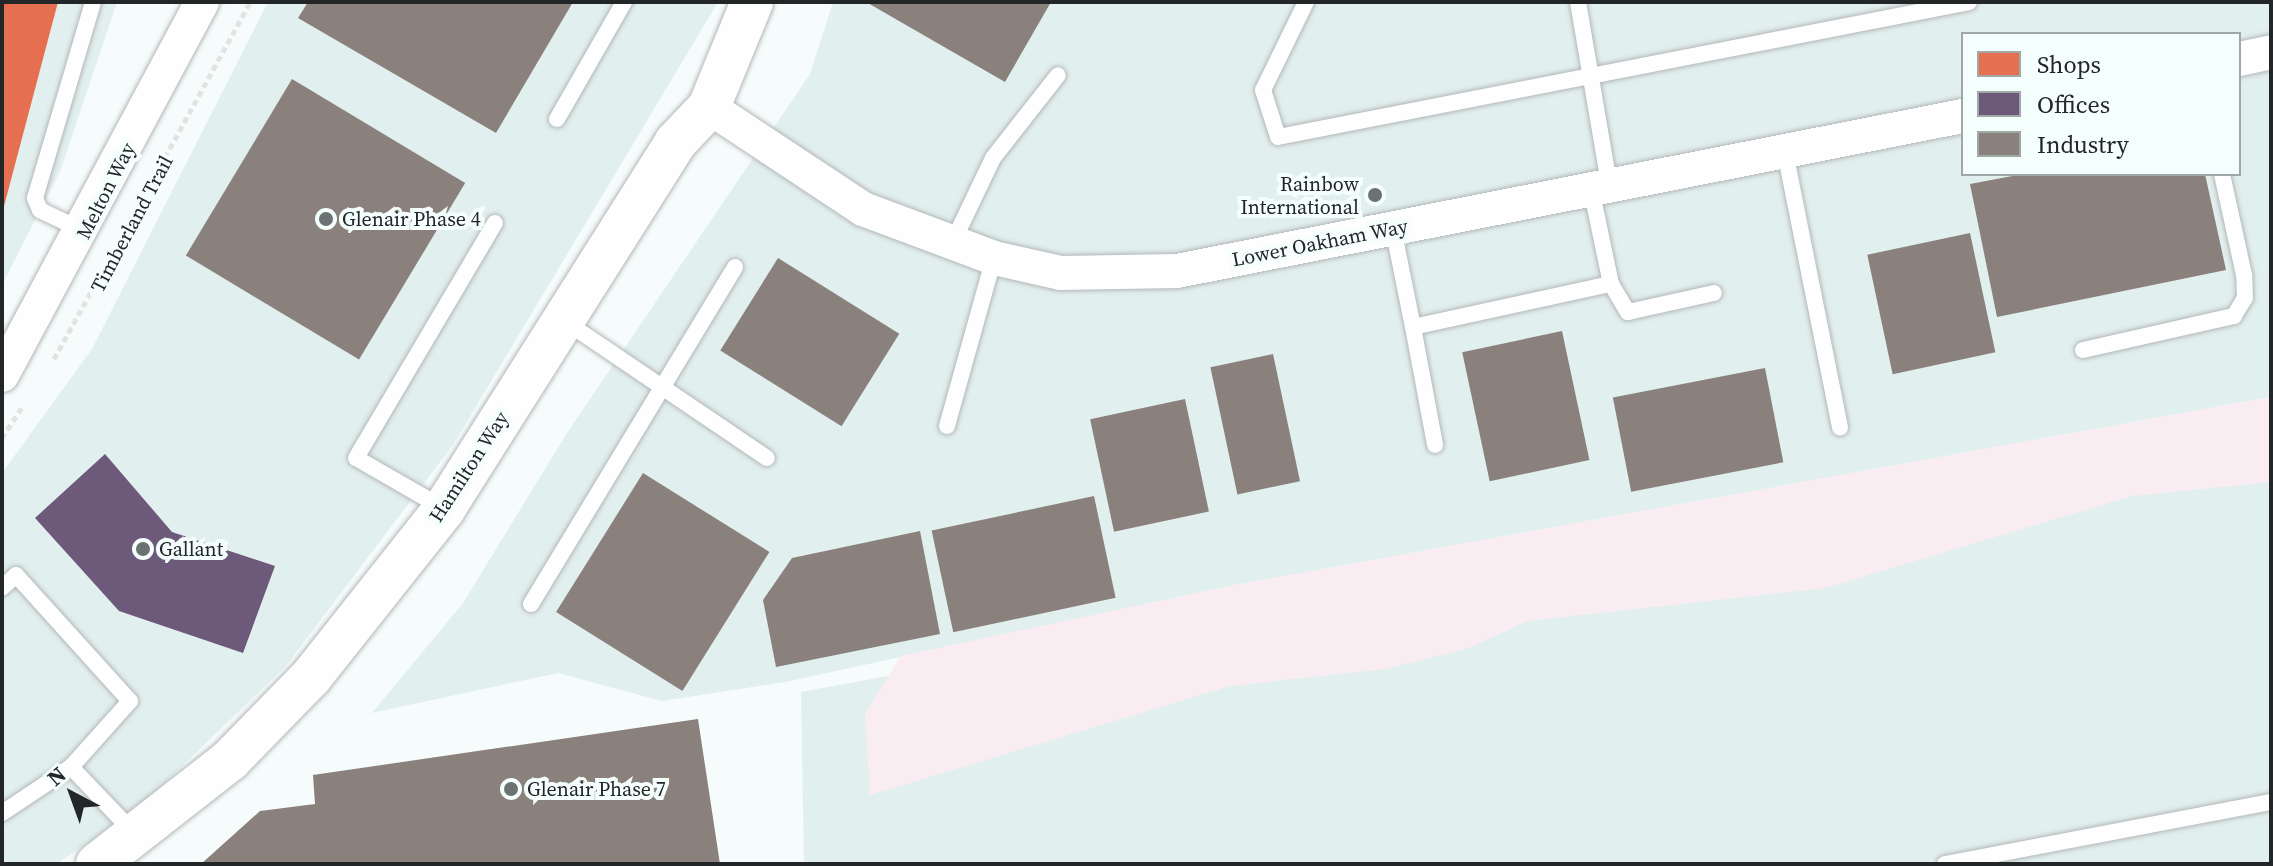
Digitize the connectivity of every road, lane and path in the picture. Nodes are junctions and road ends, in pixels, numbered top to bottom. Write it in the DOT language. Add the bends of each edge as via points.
graph roads {
  1 [pos="93,2"];
  2 [pos="202,2"];
  3 [pos="250,2"];
  4 [pos="624,2"];
  5 [pos="752,2"];
  6 [pos="1306,2"];
  7 [pos="1578,2"];
  8 [pos="1969,2"];
  9 [pos="2271,52"];
  10 [pos="2241,59"];
  11 [pos="1058,75"];
  12 [pos="1590,76"];
  13 [pos="709,107"];
  14 [pos="1961,116"];
  15 [pos="557,119"];
  16 [pos="1785,152"];
  17 [pos="2222,176"];
  18 [pos="1600,186"];
  19 [pos="495,223"];
  20 [pos="1393,228"];
  21 [pos="85,232"];
  22 [pos="952,244"];
  23 [pos="994,258"];
  24 [pos="735,267"];
  25 [pos="1611,284"];
  26 [pos="1714,293"];
  27 [pos="562,319"];
  28 [pos="1413,327"];
  29 [pos="2083,350"];
  30 [pos="50,364"];
  31 [pos="2,375"];
  32 [pos="34,389"];
  33 [pos="662,391"];
  34 [pos="947,426"];
  35 [pos="1840,428"];
  36 [pos="2,438"];
  37 [pos="1435,445"];
  38 [pos="767,458"];
  39 [pos="444,509"];
  40 [pos="2,588"];
  41 [pos="531,604"];
  42 [pos="71,767"];
  43 [pos="2271,802"];
  44 [pos="2,813"];
  45 [pos="138,837"];
  46 [pos="97,864"];
  47 [pos="1945,864"];
  1 -- 21 [label="lane" via="35,198 40,210"];
  2 -- 21 [label="street, Melton Way"];
  3 -- 30 [label="path, Timberland Trail"];
  4 -- 15 [label="lane"];
  5 -- 13 [label="street, Hamilton Way"];
  6 -- 12 [label="lane" via="1263,90 1278,137"];
  7 -- 12 [label="lane"];
  8 -- 12 [label="lane"];
  9 -- 10 [label="street"];
  11 -- 22 [label="lane" via="993,158"];
  12 -- 18 [label="lane"];
  13 -- 22 [label="street, Lower Oakham Way" via="863,209"];
  13 -- 27 [label="street, Hamilton Way" via="675,143"];
  14 -- 16 [label="street, Lower Oakham Way"];
  16 -- 18 [label="street, Lower Oakham Way"];
  16 -- 35 [label="lane"];
  17 -- 29 [label="lane" via="2244,275 2245,298 2234,316"];
  18 -- 20 [label="street, Lower Oakham Way"];
  18 -- 25 [label="lane"];
  19 -- 39 [label="lane" via="356,458"];
  20 -- 23 [label="street, Lower Oakham Way" via="1177,271 1061,273"];
  20 -- 28 [label="lane"];
  21 -- 31 [label="street, Melton Way"];
  22 -- 23 [label="street, Lower Oakham Way"];
  23 -- 34 [label="lane"];
  24 -- 33 [label="lane"];
  25 -- 26 [label="lane" via="1628,312"];
  25 -- 28 [label="lane"];
  27 -- 33 [label="lane"];
  27 -- 39 [label="street, Hamilton Way"];
  28 -- 37 [label="lane"];
  32 -- 36 [label="path"];
  33 -- 38 [label="lane"];
  33 -- 41 [label="lane"];
  39 -- 45 [label="street, Hamilton Way" via="311,677 230,760"];
  40 -- 42 [label="lane" via="16,575 130,701"];
  42 -- 44 [label="lane"];
  42 -- 45 [label="lane"];
  43 -- 47 [label="lane"];
  45 -- 46 [label="street, Hamilton Way"];
}
